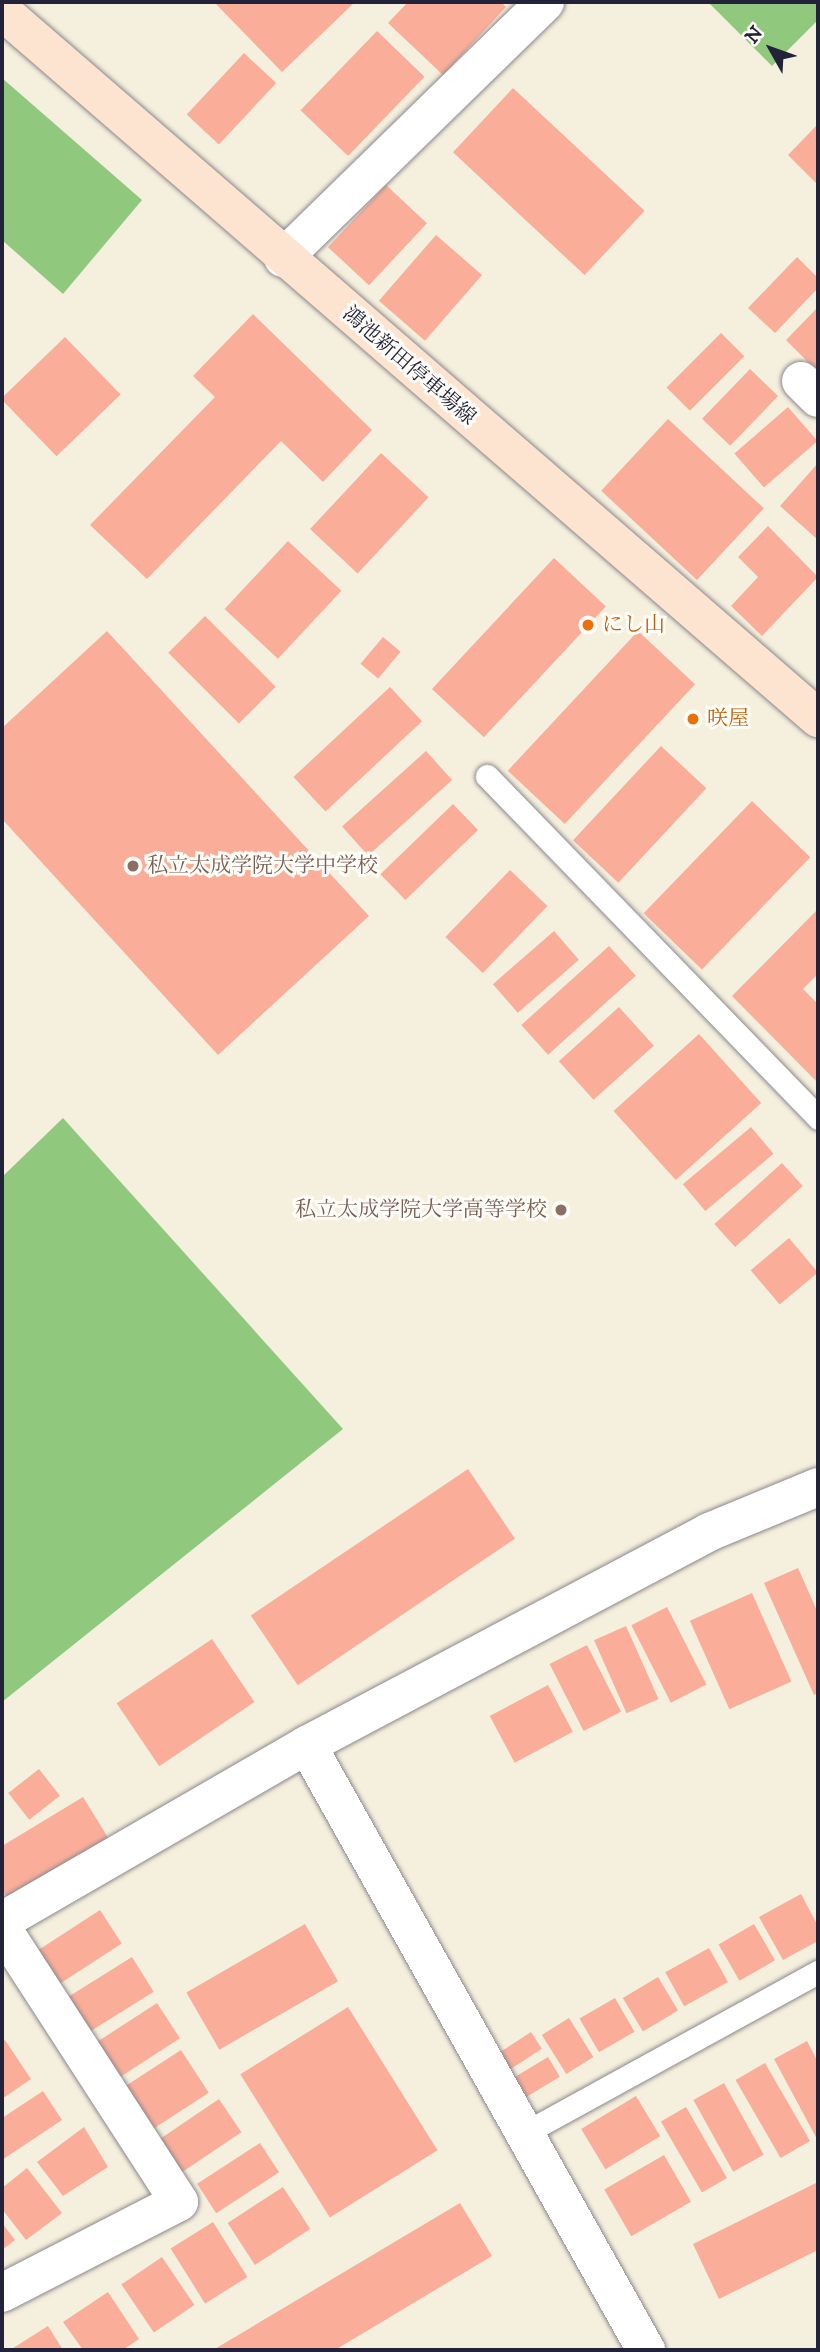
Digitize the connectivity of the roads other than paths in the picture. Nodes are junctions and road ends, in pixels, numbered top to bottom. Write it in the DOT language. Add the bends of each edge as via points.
graph roads {
  1 [pos="545,2"];
  2 [pos="2,11"];
  3 [pos="284,258"];
  4 [pos="818,718"];
  5 [pos="487,776"];
  6 [pos="818,1118"];
  7 [pos="818,1487"];
  8 [pos="307,1745"];
  9 [pos="2,1922"];
  10 [pos="2,1928"];
  11 [pos="818,1972"];
  12 [pos="523,2134"];
  13 [pos="2,2293"];
  14 [pos="646,2350"];
  1 -- 3 [label="street"];
  2 -- 3 [label="main road, 鴻池新田停車場線"];
  3 -- 4 [label="main road, 鴻池新田停車場線"];
  5 -- 6 [label="lane"];
  7 -- 8 [label="street" via="709,1532"];
  8 -- 9 [label="street"];
  8 -- 12 [label="street"];
  10 -- 13 [label="street" via="179,2202"];
  11 -- 12 [label="lane"];
  12 -- 14 [label="street"];
}
